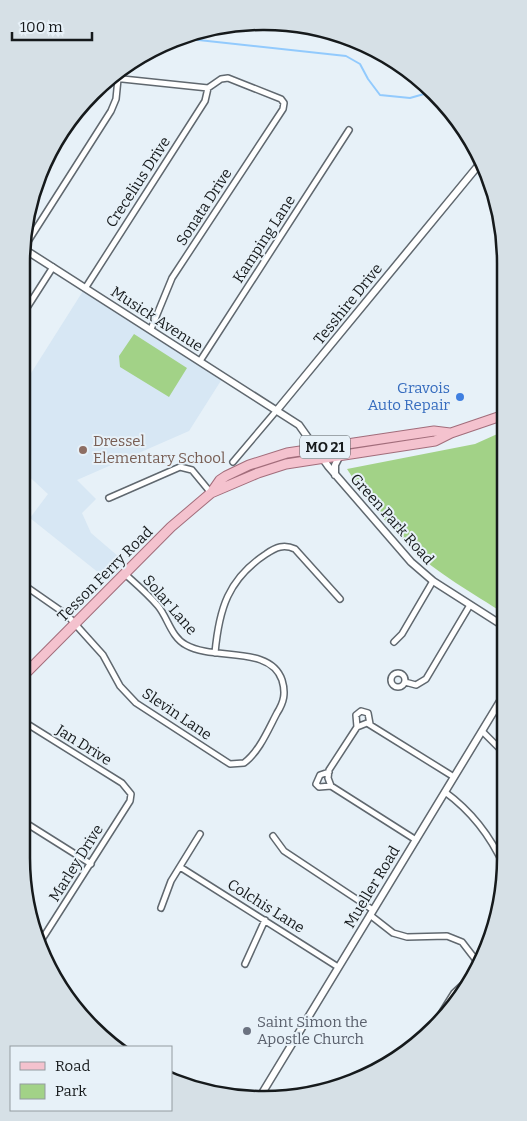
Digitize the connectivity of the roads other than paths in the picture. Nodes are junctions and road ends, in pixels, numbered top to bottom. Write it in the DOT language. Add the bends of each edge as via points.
graph roads {
  1 [pos="120,79"];
  2 [pos="115,83"];
  3 [pos="208,88"];
  4 [pos="349,130"];
  5 [pos="476,168"];
  6 [pos="32,235"];
  7 [pos="30,251"];
  8 [pos="53,266"];
  9 [pos="86,287"];
  10 [pos="30,303"];
  11 [pos="151,329"];
  12 [pos="200,361"];
  13 [pos="277,410"];
  14 [pos="497,417"];
  15 [pos="451,433"];
  16 [pos="314,448"];
  17 [pos="340,455"];
  18 [pos="321,458"];
  19 [pos="233,462"];
  20 [pos="336,476"];
  21 [pos="210,493"];
  22 [pos="109,498"];
  23 [pos="125,574"];
  24 [pos="433,582"];
  25 [pos="30,589"];
  26 [pos="340,599"];
  27 [pos="470,605"];
  28 [pos="497,622"];
  29 [pos="75,624"];
  30 [pos="394,642"];
  31 [pos="215,653"];
  32 [pos="30,669"];
  33 [pos="280,675"];
  34 [pos="405,682"];
  35 [pos="497,706"];
  36 [pos="367,723"];
  37 [pos="30,726"];
  38 [pos="357,727"];
  39 [pos="482,731"];
  40 [pos="497,746"];
  41 [pos="328,775"];
  42 [pos="454,777"];
  43 [pos="331,786"];
  44 [pos="445,792"];
  45 [pos="131,794"];
  46 [pos="30,825"];
  47 [pos="200,834"];
  48 [pos="273,836"];
  49 [pos="416,840"];
  50 [pos="497,852"];
  51 [pos="90,864"];
  52 [pos="180,867"];
  53 [pos="161,908"];
  54 [pos="372,913"];
  55 [pos="265,920"];
  56 [pos="44,937"];
  57 [pos="474,958"];
  58 [pos="245,964"];
  59 [pos="338,967"];
  60 [pos="263,1091"];
  1 -- 3 [label="street"];
  2 -- 6 [label="street" via="116,99 111,111"];
  3 -- 9 [label="street, Crecelius Drive" via="206,100"];
  3 -- 11 [label="street, Sonata Drive" via="221,78 228,78 281,99 283,109 172,278"];
  4 -- 12 [label="street, Kamping Lane"];
  5 -- 13 [label="street, Tesshire Drive"];
  7 -- 8 [label="street, Musick Avenue"];
  8 -- 9 [label="street, Musick Avenue"];
  8 -- 10 [label="street"];
  9 -- 11 [label="street, Musick Avenue"];
  11 -- 12 [label="street, Musick Avenue"];
  12 -- 13 [label="street, Musick Avenue"];
  13 -- 16 [label="street, Green Park Road" via="302,428"];
  13 -- 19 [label="street, Tesshire Drive"];
  14 -- 15 [label="main road, Tesson Ferry Road / MO 21"];
  15 -- 16 [label="main road, Tesson Ferry Road / MO 21" via="434,431"];
  15 -- 17 [label="main road, Tesson Ferry Road / MO 21" via="435,441"];
  16 -- 18 [label="street, Green Park Road"];
  16 -- 21 [label="main road, Tesson Ferry Road / MO 21" via="249,465 220,480"];
  17 -- 18 [label="main road, Tesson Ferry Road / MO 21"];
  17 -- 20 [label="street" via="335,465"];
  18 -- 20 [label="street, Green Park Road"];
  18 -- 21 [label="main road, Tesson Ferry Road / MO 21" via="272,468"];
  20 -- 24 [label="street, Green Park Road" via="400,551"];
  21 -- 22 [label="street" via="192,470 180,467"];
  21 -- 23 [label="main road, Tesson Ferry Road / MO 21"];
  23 -- 29 [label="main road, Tesson Ferry Road / MO 21"];
  23 -- 31 [label="street, Solar Lane" via="158,606 180,641 196,650"];
  24 -- 27 [label="street, Green Park Road"];
  24 -- 30 [label="street"];
  25 -- 29 [label="street, Slevin Lane" via="67,614"];
  26 -- 31 [label="street" via="295,549 281,546 256,561 235,583 221,614"];
  27 -- 28 [label="street, Green Park Road"];
  27 -- 34 [label="street" via="426,679 416,684"];
  29 -- 32 [label="main road, Tesson Ferry Road / MO 21"];
  29 -- 33 [label="street, Slevin Lane" via="103,655 120,686 136,703 230,764 238,765 250,758 281,707 284,691"];
  31 -- 33 [label="street, Solar Lane" via="263,660"];
  35 -- 39 [label="street, Mueller Road"];
  36 -- 38 [label="street"];
  36 -- 38 [label="street" via="368,713 361,711 356,715"];
  36 -- 42 [label="street"];
  37 -- 45 [label="street, Jan Drive" via="122,783"];
  38 -- 41 [label="street"];
  39 -- 40 [label="street"];
  39 -- 42 [label="street, Mueller Road"];
  41 -- 43 [label="street"];
  41 -- 43 [label="street" via="320,775 316,784 319,787"];
  42 -- 44 [label="street, Mueller Road"];
  43 -- 49 [label="street"];
  44 -- 49 [label="street, Mueller Road"];
  44 -- 50 [label="street" via="488,834"];
  45 -- 51 [label="street, Marley Drive" via="130,801"];
  46 -- 51 [label="street"];
  47 -- 52 [label="street"];
  48 -- 54 [label="street" via="284,851"];
  49 -- 54 [label="street, Mueller Road"];
  51 -- 56 [label="street, Marley Drive"];
  52 -- 53 [label="street" via="167,889"];
  52 -- 55 [label="street, Colchis Lane"];
  54 -- 57 [label="street" via="393,933 407,937 448,936 462,942"];
  54 -- 59 [label="street, Mueller Road"];
  55 -- 58 [label="street"];
  55 -- 59 [label="street, Colchis Lane"];
  59 -- 60 [label="street, Mueller Road"];
}
